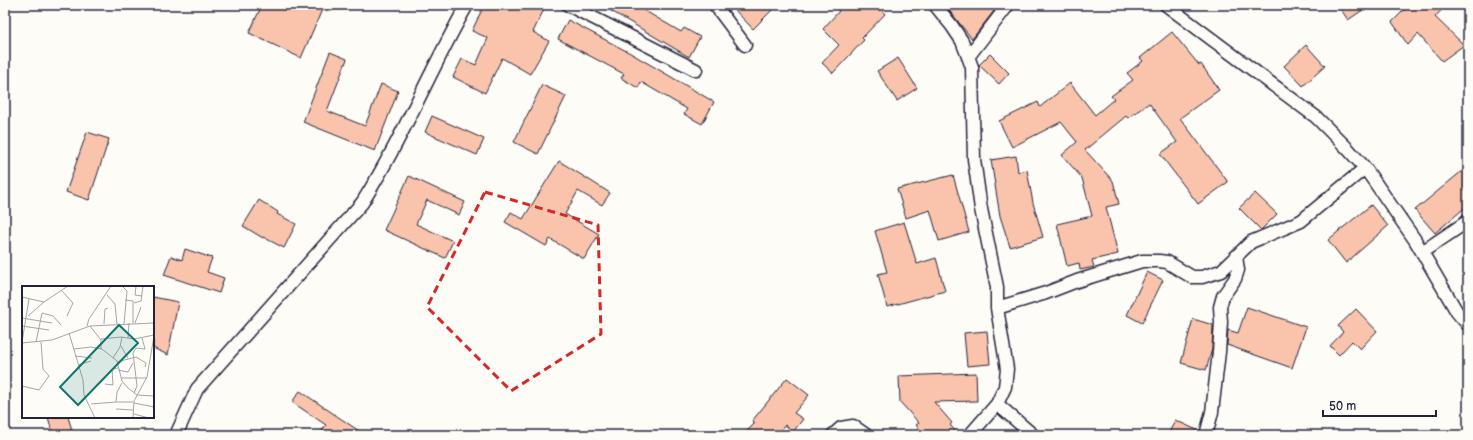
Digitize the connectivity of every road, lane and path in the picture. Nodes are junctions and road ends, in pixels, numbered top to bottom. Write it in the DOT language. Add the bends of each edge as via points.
graph roads {
  1 [pos="467,5"];
  2 [pos="568,5"];
  3 [pos="715,5"];
  4 [pos="935,5"];
  5 [pos="1008,5"];
  6 [pos="1166,5"];
  7 [pos="745,45"];
  8 [pos="968,57"];
  9 [pos="696,70"];
  10 [pos="1365,168"];
  11 [pos="1468,221"];
  12 [pos="1422,252"];
  13 [pos="1236,257"];
  14 [pos="998,308"];
  15 [pos="1468,325"];
  16 [pos="997,404"];
  17 [pos="176,435"];
  18 [pos="833,435"];
  19 [pos="866,435"];
  20 [pos="970,435"];
  21 [pos="1034,435"];
  22 [pos="1206,435"];
  1 -- 17 [label="street" via="382,171 362,203 197,389"];
  2 -- 9 [label="street"];
  3 -- 7 [label="street"];
  4 -- 8 [label="street" via="962,41"];
  5 -- 8 [label="street"];
  6 -- 10 [label="street" via="1316,116"];
  8 -- 14 [label="street" via="972,67 974,159 981,209 998,287"];
  10 -- 12 [label="street"];
  10 -- 13 [label="street" via="1301,221 1252,242"];
  11 -- 12 [label="street"];
  12 -- 15 [label="street" via="1457,312"];
  13 -- 14 [label="street" via="1221,270 1202,277 1192,277 1167,262 1142,261"];
  13 -- 22 [label="street" via="1238,270 1223,296 1220,307 1219,352 1212,412"];
  14 -- 16 [label="street" via="1007,369 1005,387"];
  16 -- 20 [label="street"];
  16 -- 21 [label="street"];
  18 -- 19 [label="street" via="841,428 852,426"];
}
